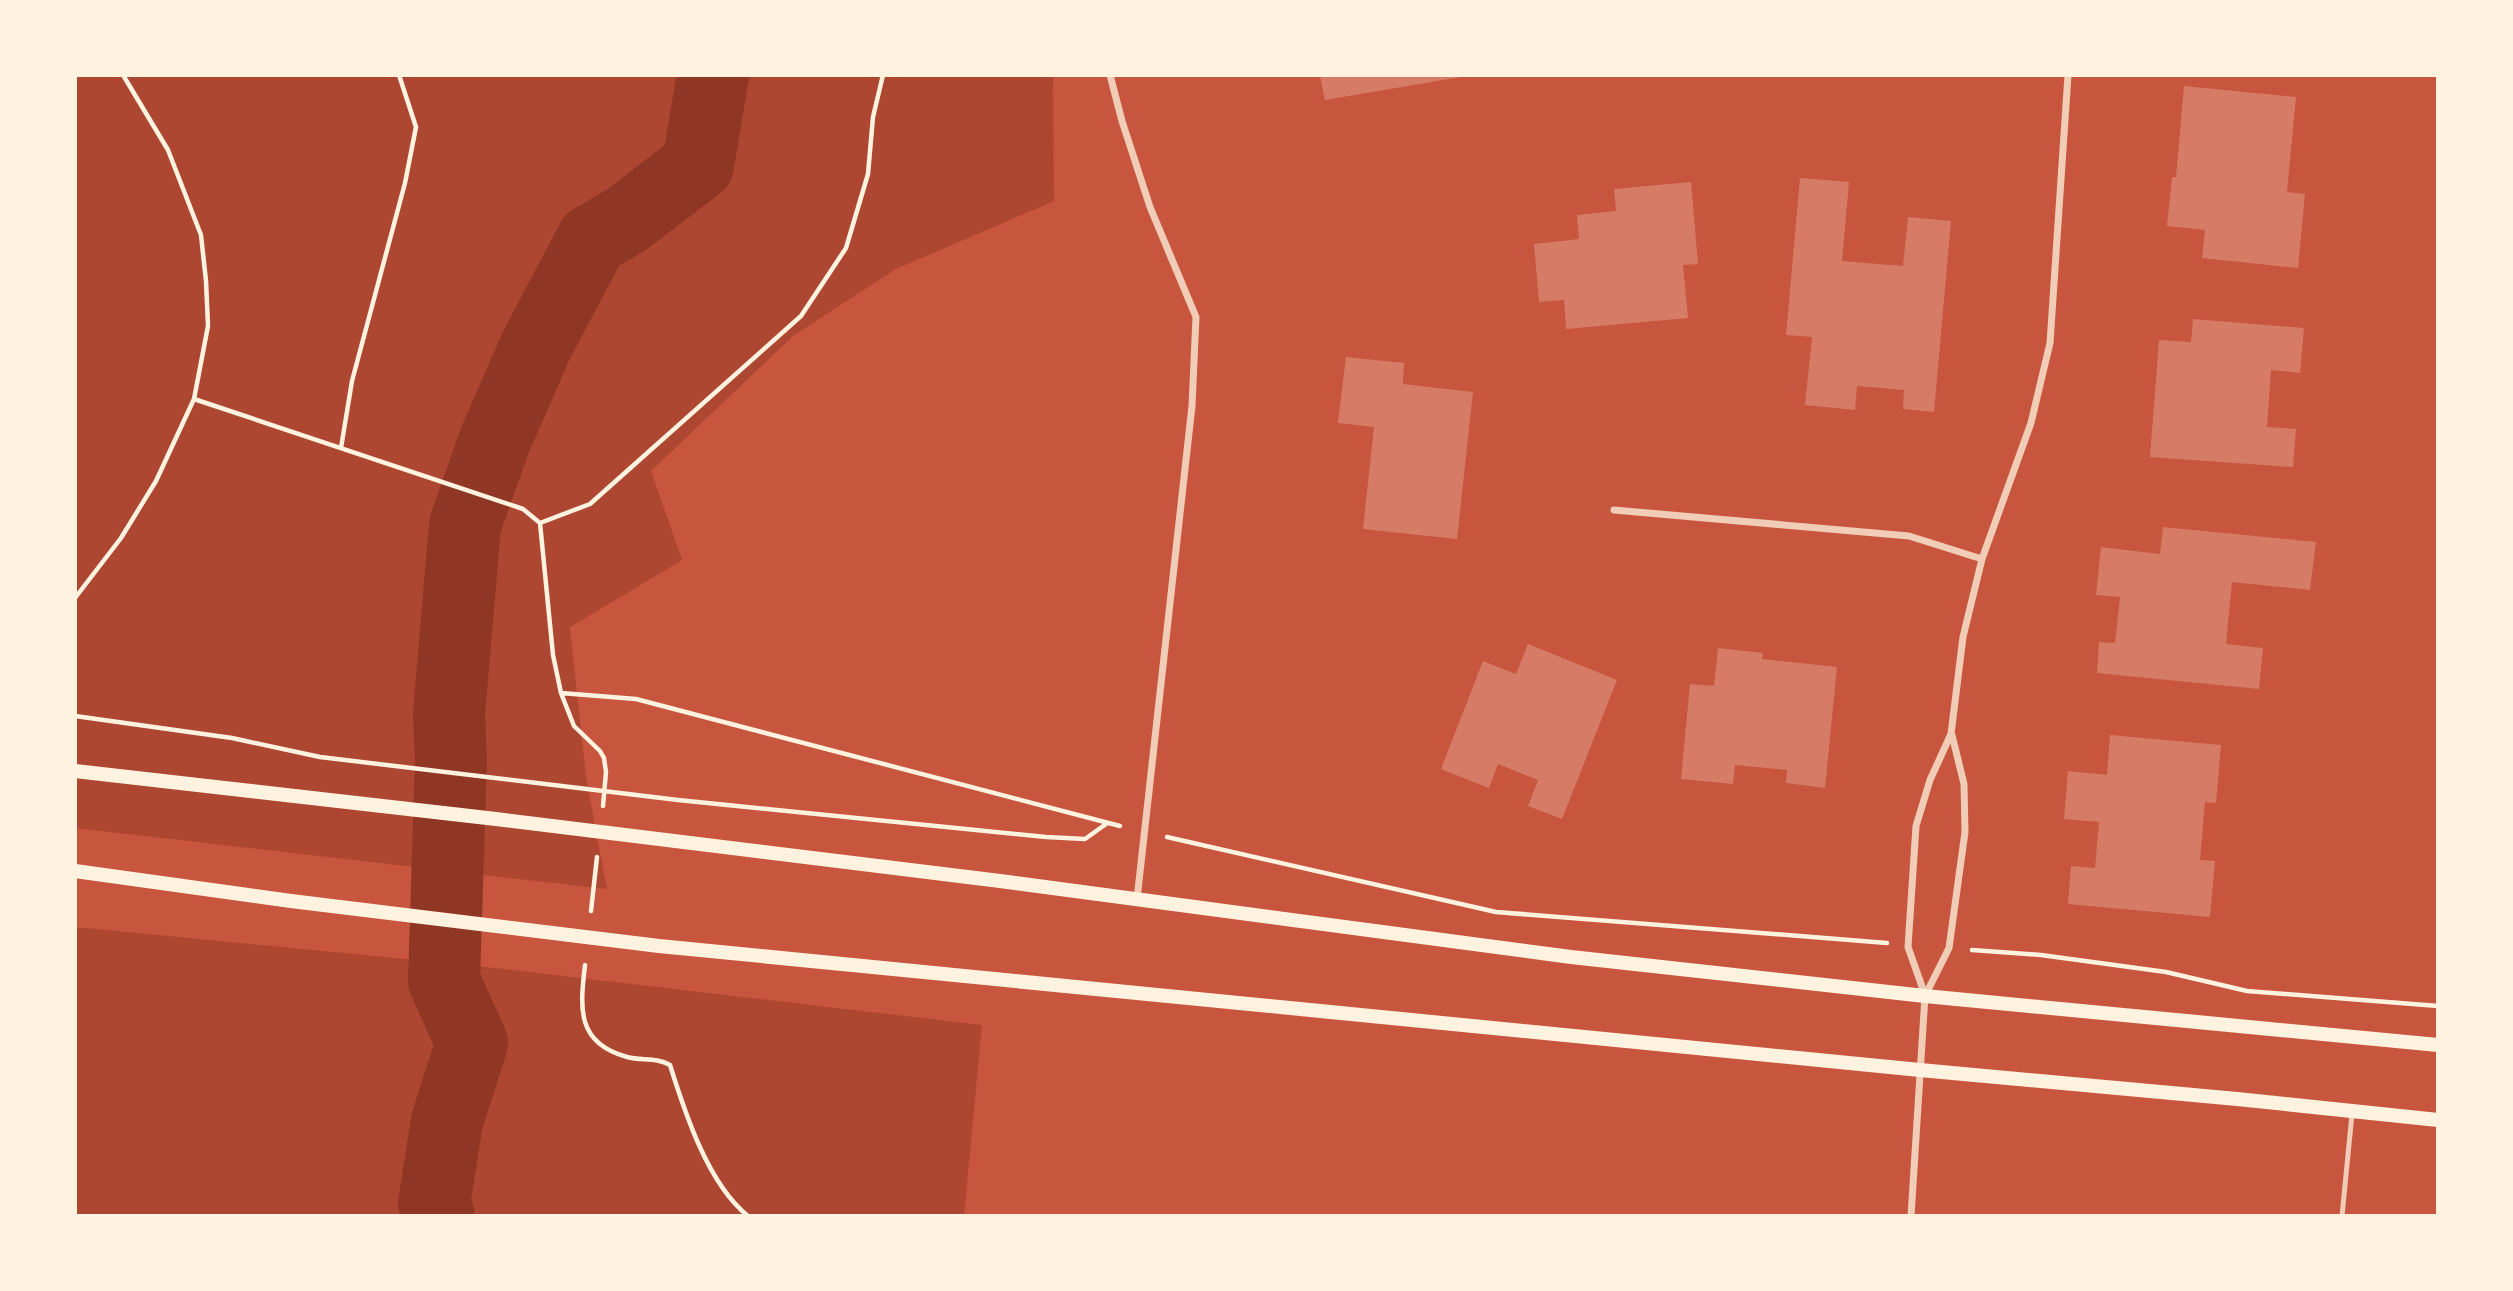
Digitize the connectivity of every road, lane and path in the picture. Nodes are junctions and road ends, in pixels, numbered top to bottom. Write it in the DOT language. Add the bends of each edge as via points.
graph roads {
  1 [pos="123,75"];
  2 [pos="399,75"];
  3 [pos="883,75"];
  4 [pos="1110,75"];
  5 [pos="2068,75"];
  6 [pos="194,399"];
  7 [pos="341,448"];
  8 [pos="1614,510"];
  9 [pos="540,523"];
  10 [pos="1982,559"];
  11 [pos="75,598"];
  12 [pos="75,716"];
  13 [pos="1951,734"];
  14 [pos="75,771"];
  15 [pos="1107,823"];
  16 [pos="1144,832"];
  17 [pos="75,871"];
  18 [pos="1137,899"];
  19 [pos="1909,945"];
  20 [pos="1949,948"];
  21 [pos="1925,996"];
  22 [pos="2438,1006"];
  23 [pos="2438,1045"];
  24 [pos="1920,1070"];
  25 [pos="2352,1111"];
  26 [pos="2438,1120"];
  27 [pos="1912,1216"];
  28 [pos="2342,1216"];
  1 -- 6 [label="path" via="168,150 201,235 208,326"];
  2 -- 7 [label="path" via="416,127 352,382"];
  3 -- 9 [label="path" via="873,117 868,174 846,248 801,316 590,503"];
  4 -- 16 [label="street" via="1150,207 1196,317 1192,406"];
  5 -- 10 [label="street" via="2050,343 2031,423"];
  6 -- 7 [label="path"];
  6 -- 11 [label="path" via="156,481 121,538"];
  7 -- 9 [label="path" via="523,509"];
  8 -- 10 [label="street" via="1909,536"];
  9 -- 15 [label="path" via="561,693 636,699"];
  10 -- 13 [label="street" via="1963,637"];
  12 -- 15 [label="path" via="232,738 320,757 678,800 1046,837 1085,839"];
  13 -- 19 [label="street" via="1916,826"];
  13 -- 20 [label="street" via="1964,784 1965,832"];
  14 -- 18 [label="main road"];
  15 -- 16 [label="path"];
  16 -- 18 [label="street"];
  16 -- 19 [label="path" via="1496,912"];
  17 -- 24 [label="main road" via="659,946"];
  18 -- 21 [label="main road" via="1571,957"];
  19 -- 21 [label="street"];
  20 -- 21 [label="street"];
  20 -- 22 [label="path" via="2166,972 2248,991"];
  21 -- 23 [label="main road"];
  21 -- 24 [label="street"];
  24 -- 25 [label="main road"];
  24 -- 27 [label="street"];
  25 -- 26 [label="main road"];
  25 -- 28 [label="lane"];
}
